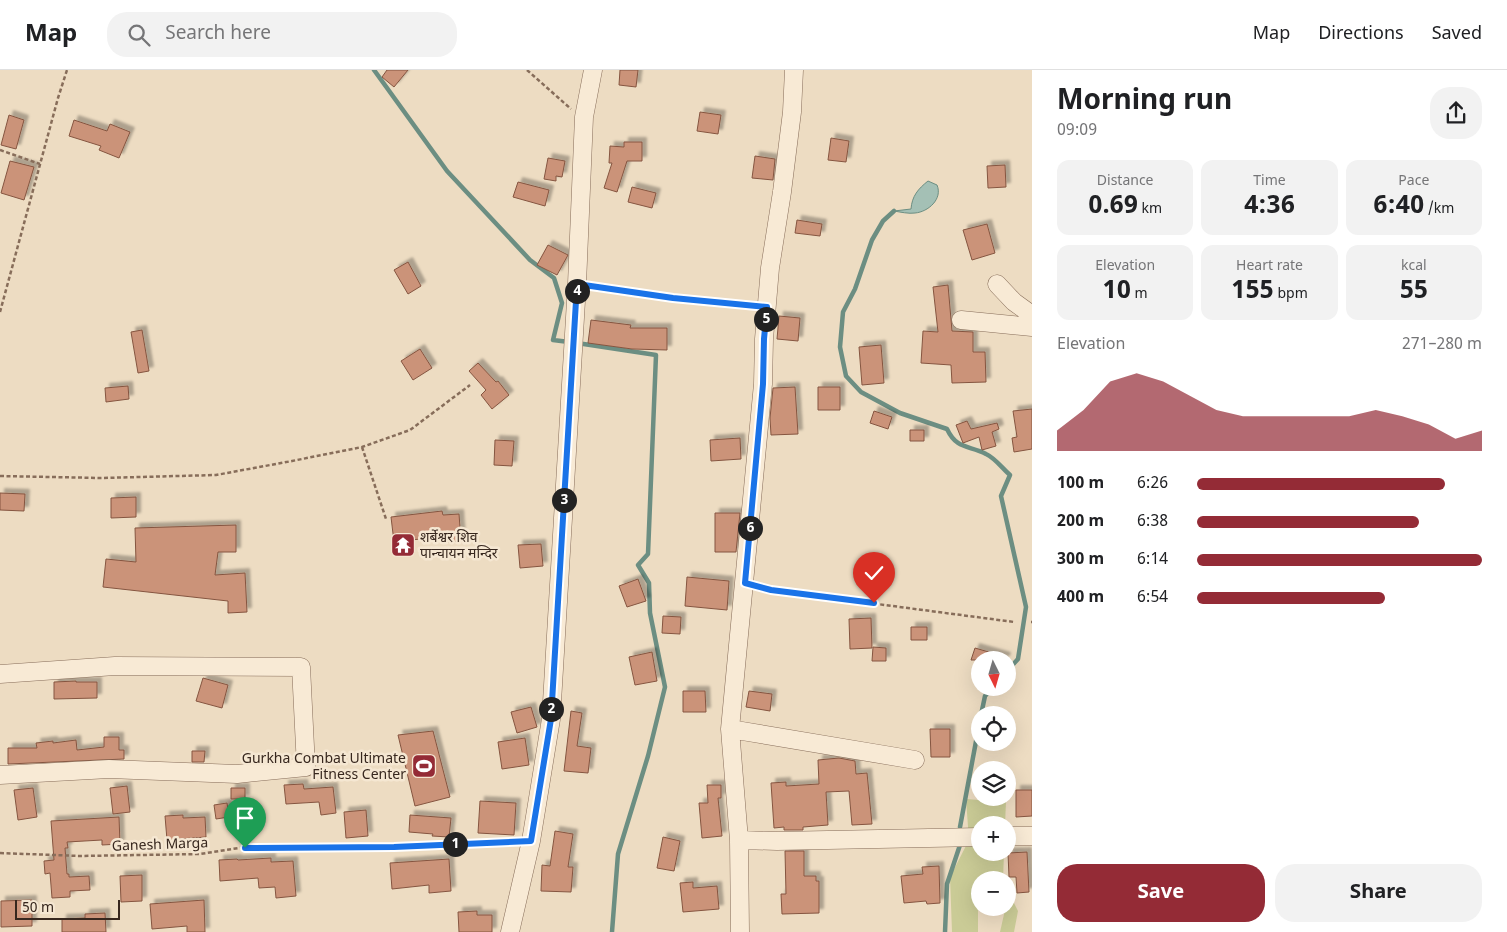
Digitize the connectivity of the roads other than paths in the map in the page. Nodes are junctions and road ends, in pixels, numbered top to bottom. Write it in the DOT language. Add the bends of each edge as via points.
graph roads {
  1 [pos="593,70"];
  2 [pos="794,70"];
  3 [pos="997,284"];
  4 [pos="1032,315"];
  5 [pos="961,320"];
  6 [pos="1032,326"];
  7 [pos="0,674"];
  8 [pos="730,729"];
  9 [pos="915,760"];
  10 [pos="0,775"];
  11 [pos="1016,836"];
  12 [pos="1032,836"];
  13 [pos="971,837"];
  14 [pos="739,840"];
  15 [pos="510,932"];
  16 [pos="740,932"];
  1 -- 15 [label="street" via="584,117 551,719 531,841"];
  2 -- 8 [label="street" via="792,112 770,268 763,384"];
  3 -- 4 [label="street"];
  5 -- 6 [label="street"];
  7 -- 10 [label="street" via="114,666 301,667 306,767 236,774 109,769"];
  8 -- 9 [label="street"];
  8 -- 14 [label="street"];
  11 -- 12 [label="street"];
  13 -- 14 [label="street"];
  14 -- 16 [label="street"];
}
